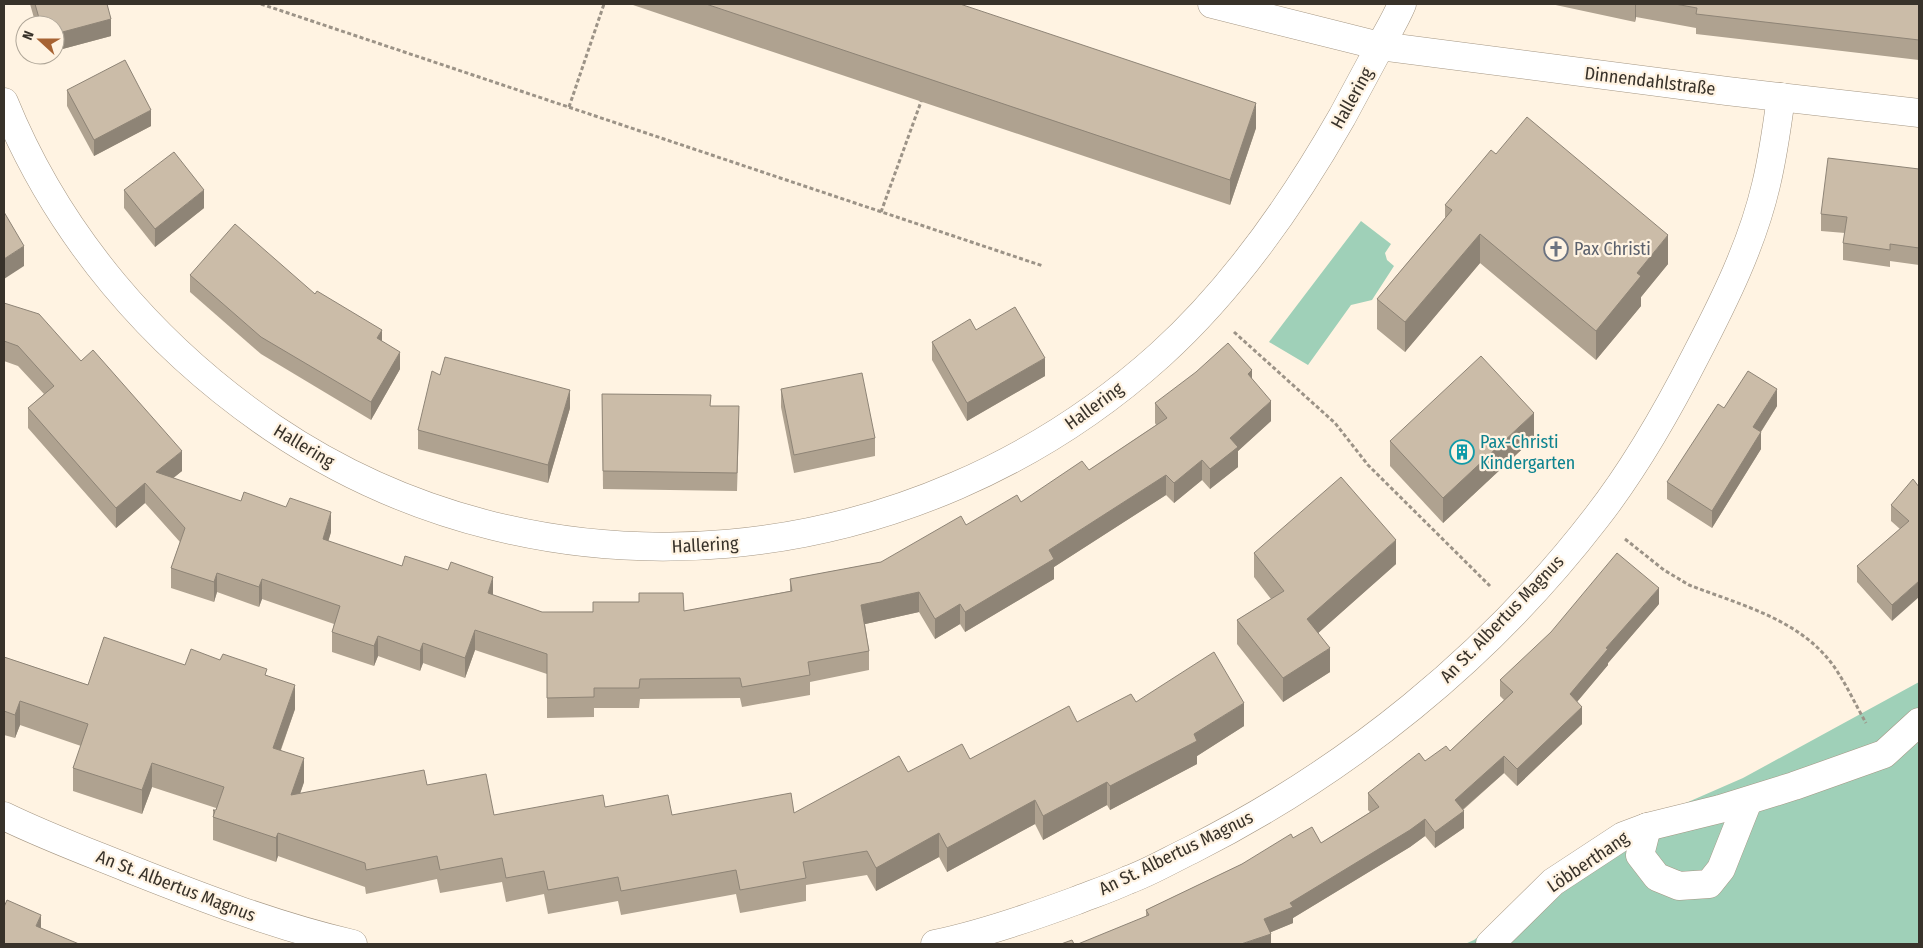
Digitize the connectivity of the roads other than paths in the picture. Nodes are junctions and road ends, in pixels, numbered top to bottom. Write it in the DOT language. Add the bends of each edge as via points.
graph roads {
  1 [pos="1212,4"];
  2 [pos="1402,4"];
  3 [pos="1380,46"];
  4 [pos="1781,97"];
  5 [pos="4,102"];
  6 [pos="1919,113"];
  7 [pos="1919,722"];
  8 [pos="1748,800"];
  9 [pos="4,816"];
  10 [pos="1647,827"];
  11 [pos="353,944"];
  12 [pos="935,944"];
  13 [pos="1490,944"];
  1 -- 3 [label="street, Dinnendahlstraße"];
  2 -- 3 [label="street"];
  3 -- 4 [label="street, Dinnendahlstraße"];
  3 -- 5 [label="street, Hallering" via="1316,163 1266,236 1208,307 1160,355 1104,400 1048,439 994,469 954,488 881,515 815,532 740,544 665,548 600,544 526,533 464,518 350,473 296,443 203,374 117,289 49,195 18,137"];
  4 -- 6 [label="street, Dinnendahlstraße"];
  4 -- 12 [label="street, An St. Albertus Magnus" via="1774,152 1754,225 1725,299 1680,387 1597,517 1516,611 1468,660 1404,714 1324,773 1235,828 1131,880 1030,918"];
  7 -- 8 [label="street, Löbberthang" via="1884,754"];
  8 -- 10 [label="street, Löbberthang"];
  8 -- 10 [label="street, Löbberthang" via="1721,869 1709,884 1679,886 1657,877 1640,855"];
  9 -- 11 [label="street, An St. Albertus Magnus" via="37,832 225,905"];
  10 -- 13 [label="street, Löbberthang" via="1623,836 1553,882"];
}
